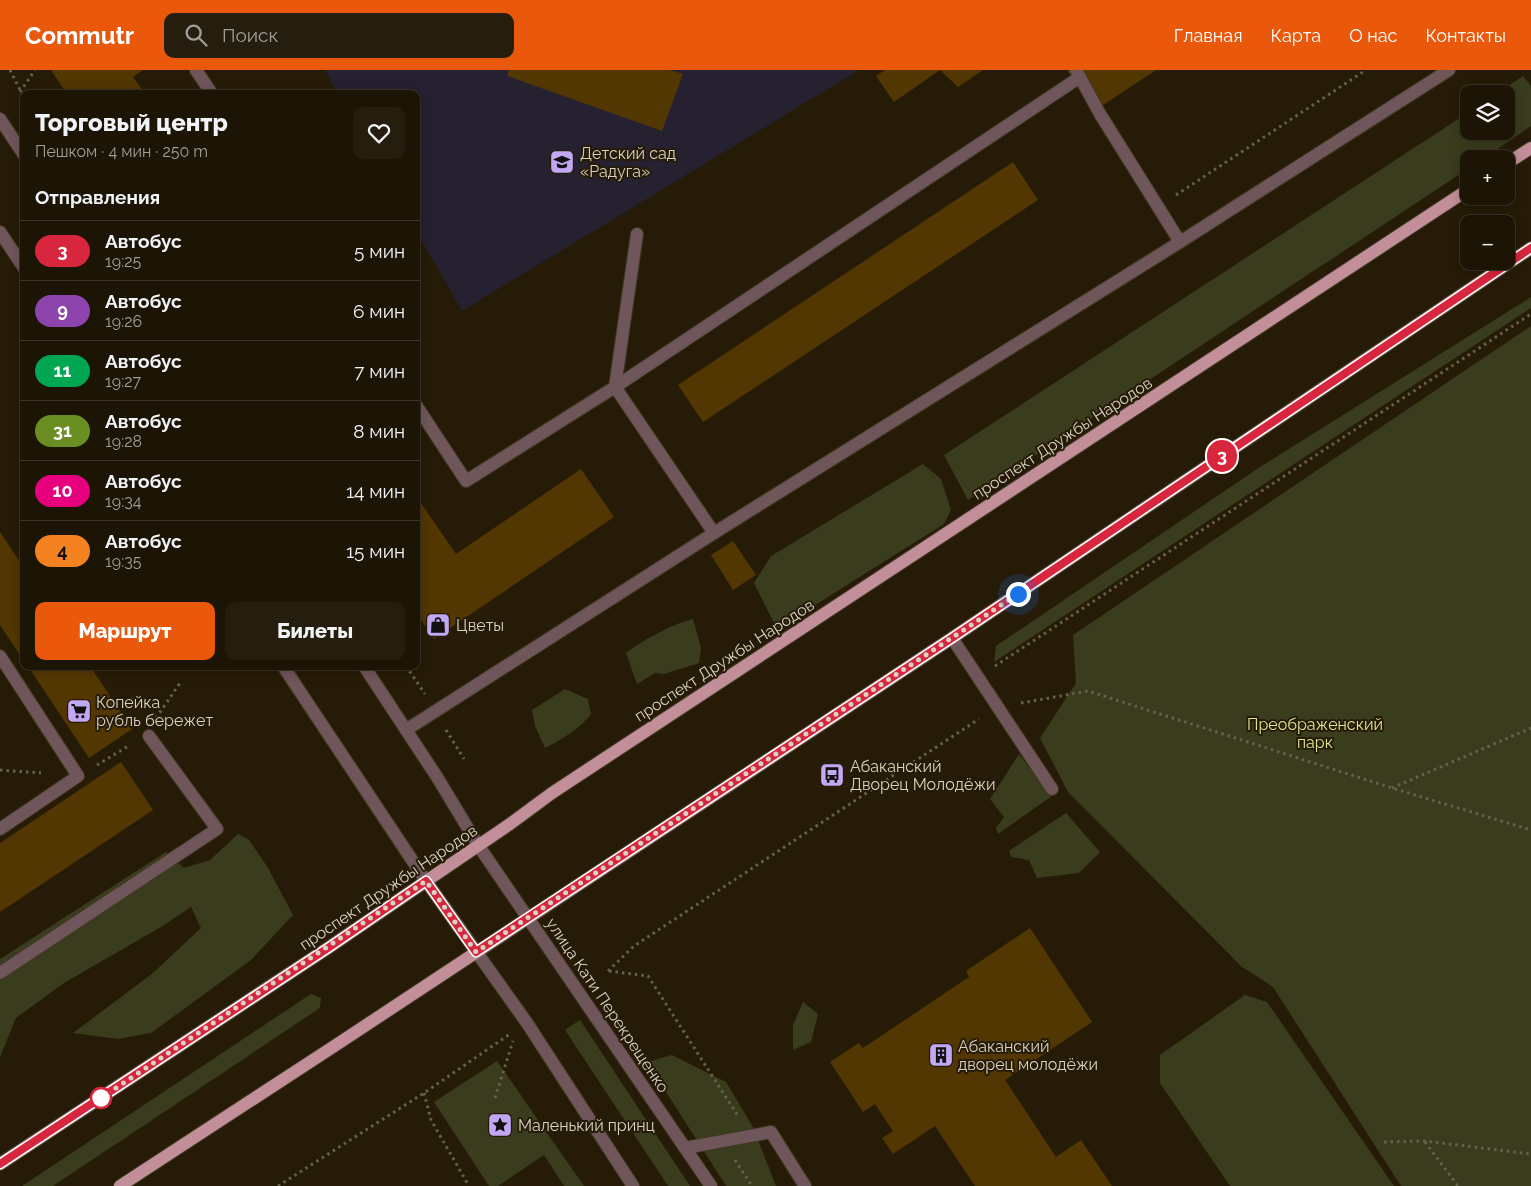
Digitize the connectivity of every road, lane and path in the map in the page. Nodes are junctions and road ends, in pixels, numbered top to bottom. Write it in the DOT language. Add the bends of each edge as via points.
graph roads {
  1 [pos="10,70"];
  2 [pos="35,70"];
  3 [pos="196,70"];
  4 [pos="1366,70"];
  5 [pos="1449,70"];
  6 [pos="1078,74"];
  7 [pos="21,90"];
  8 [pos="209,90"];
  9 [pos="20,92"];
  10 [pos="0,119"];
  11 [pos="1531,148"];
  12 [pos="20,149"];
  13 [pos="1515,158"];
  14 [pos="1460,195"];
  15 [pos="1158,208"];
  16 [pos="637,234"];
  17 [pos="1,236"];
  18 [pos="1180,242"];
  19 [pos="1531,248"];
  20 [pos="20,262"];
  21 [pos="1531,314"];
  22 [pos="615,387"];
  23 [pos="420,411"];
  24 [pos="714,533"];
  25 [pos="952,638"];
  26 [pos="0,656"];
  27 [pos="287,670"];
  28 [pos="367,670"];
  29 [pos="978,677"];
  30 [pos="998,707"];
  31 [pos="1531,728"];
  32 [pos="406,730"];
  33 [pos="149,736"];
  34 [pos="1392,788"];
  35 [pos="1052,789"];
  36 [pos="0,829"];
  37 [pos="1531,830"];
  38 [pos="478,845"];
  39 [pos="426,881"];
  40 [pos="528,918"];
  41 [pos="476,952"];
  42 [pos="0,973"];
  43 [pos="516,1030"];
  44 [pos="514,1038"];
  45 [pos="424,1093"];
  46 [pos="496,1098"];
  47 [pos="750,1136"];
  48 [pos="723,1141"];
  49 [pos="1425,1141"];
  50 [pos="1384,1142"];
  51 [pos="685,1148"];
  52 [pos="1531,1154"];
  53 [pos="0,1164"];
  54 [pos="120,1186"];
  55 [pos="278,1186"];
  56 [pos="469,1186"];
  57 [pos="633,1186"];
  58 [pos="711,1186"];
  59 [pos="752,1186"];
  60 [pos="805,1186"];
  61 [pos="1458,1186"];
  1 -- 9 [label="path"];
  2 -- 7 [label="path"];
  3 -- 8 [label="street"];
  4 -- 15 [label="path"];
  5 -- 18 [label="street"];
  6 -- 15 [label="street"];
  6 -- 22 [label="street"];
  10 -- 12 [label="street"];
  11 -- 13 [label="main road"];
  14 -- 38 [label="main road, проспект Дружбы Народов" via="552,793"];
  15 -- 18 [label="street"];
  16 -- 22 [label="street"];
  17 -- 20 [label="street"];
  18 -- 24 [label="street"];
  19 -- 25 [label="main road"];
  21 -- 29 [label="path"];
  22 -- 23 [label="street" via="466,481"];
  22 -- 24 [label="street"];
  24 -- 32 [label="street"];
  25 -- 29 [label="street"];
  25 -- 40 [label="main road"];
  26 -- 36 [label="street" via="78,776"];
  27 -- 39 [label="street"];
  28 -- 32 [label="street, улица Кати Перекрещенко"];
  29 -- 30 [label="street"];
  30 -- 34 [label="path" via="1088,691"];
  30 -- 35 [label="street"];
  30 -- 47 [label="path" via="634,946 608,970 648,976"];
  31 -- 34 [label="path"];
  32 -- 38 [label="street, улица Кати Перекрещенко"];
  33 -- 42 [label="street" via="217,829"];
  34 -- 37 [label="path"];
  38 -- 39 [label="main road, проспект Дружбы Народов"];
  38 -- 40 [label="street, улица Кати Перекрещенко"];
  39 -- 41 [label="street"];
  39 -- 53 [label="main road, проспект Дружбы Народов"];
  40 -- 41 [label="main road"];
  40 -- 51 [label="street, улица Кати Перекрещенко"];
  41 -- 54 [label="main road"];
  41 -- 57 [label="street" via="527,1023"];
  43 -- 45 [label="path"];
  44 -- 46 [label="path"];
  45 -- 55 [label="path"];
  45 -- 56 [label="path" via="431,1120"];
  47 -- 48 [label="street"];
  47 -- 60 [label="street" via="771,1132"];
  48 -- 51 [label="street"];
  48 -- 59 [label="path"];
  49 -- 50 [label="path"];
  49 -- 52 [label="path"];
  49 -- 61 [label="path"];
  51 -- 58 [label="street, улица Кати Перекрещенко"];
}
